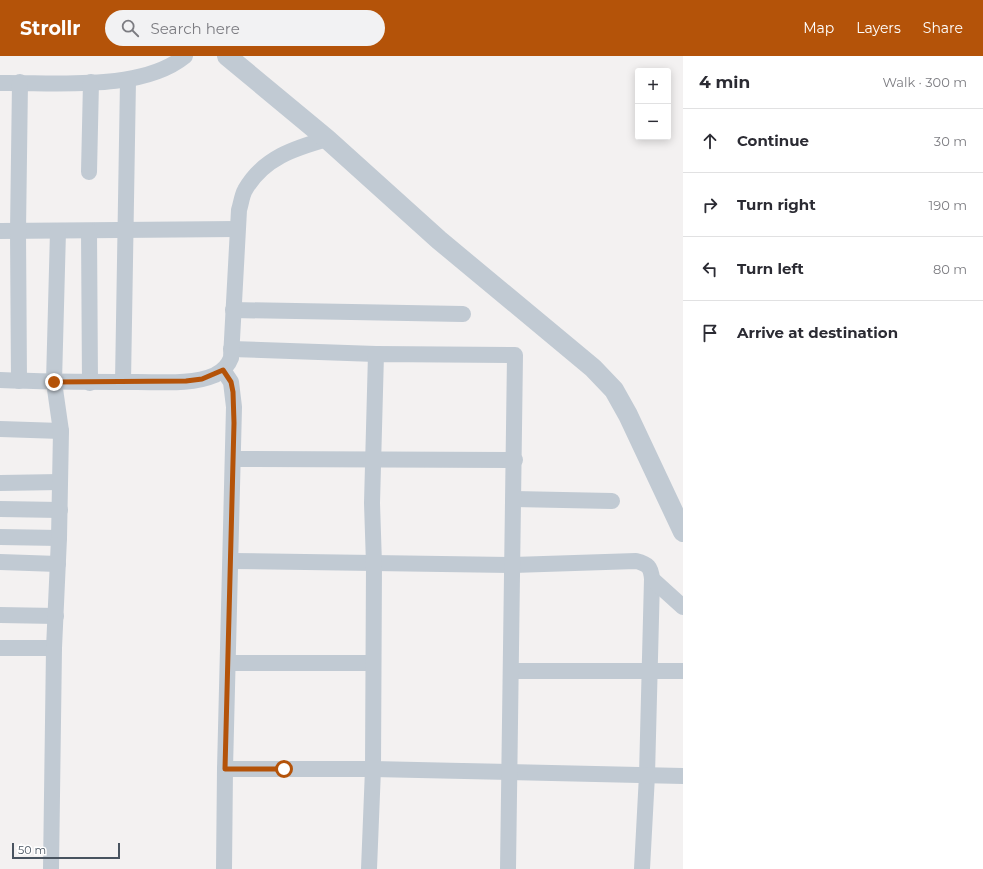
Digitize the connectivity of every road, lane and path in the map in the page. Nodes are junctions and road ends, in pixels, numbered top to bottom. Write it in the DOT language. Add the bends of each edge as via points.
graph roads {
  1 [pos="186,56"];
  2 [pos="227,56"];
  3 [pos="128,80"];
  4 [pos="20,82"];
  5 [pos="91,82"];
  6 [pos="0,83"];
  7 [pos="327,139"];
  8 [pos="89,172"];
  9 [pos="237,229"];
  10 [pos="125,230"];
  11 [pos="0,231"];
  12 [pos="18,231"];
  13 [pos="58,231"];
  14 [pos="89,231"];
  15 [pos="233,310"];
  16 [pos="463,314"];
  17 [pos="231,349"];
  18 [pos="376,354"];
  19 [pos="223,370"];
  20 [pos="0,380"];
  21 [pos="19,381"];
  22 [pos="54,382"];
  23 [pos="123,382"];
  24 [pos="90,383"];
  25 [pos="0,429"];
  26 [pos="61,431"];
  27 [pos="233,459"];
  28 [pos="372,459"];
  29 [pos="515,460"];
  30 [pos="0,482"];
  31 [pos="60,482"];
  32 [pos="514,499"];
  33 [pos="612,501"];
  34 [pos="0,509"];
  35 [pos="60,510"];
  36 [pos="683,532"];
  37 [pos="0,537"];
  38 [pos="60,538"];
  39 [pos="231,561"];
  40 [pos="0,562"];
  41 [pos="58,564"];
  42 [pos="374,564"];
  43 [pos="513,565"];
  44 [pos="652,579"];
  45 [pos="683,607"];
  46 [pos="0,615"];
  47 [pos="56,616"];
  48 [pos="0,648"];
  49 [pos="54,648"];
  50 [pos="228,662"];
  51 [pos="374,663"];
  52 [pos="512,671"];
  53 [pos="649,671"];
  54 [pos="683,671"];
  55 [pos="225,769"];
  56 [pos="373,769"];
  57 [pos="510,772"];
  58 [pos="647,775"];
  59 [pos="683,776"];
  60 [pos="51,869"];
  61 [pos="224,869"];
  62 [pos="369,869"];
  63 [pos="508,869"];
  64 [pos="642,869"];
  1 -- 3 [label="street" via="154,74"];
  2 -- 7 [label="street"];
  3 -- 5 [label="street"];
  3 -- 10 [label="street"];
  4 -- 5 [label="street"];
  4 -- 6 [label="street"];
  4 -- 12 [label="street"];
  5 -- 8 [label="street"];
  7 -- 9 [label="street" via="292,150 266,165 254,177 244,190"];
  7 -- 36 [label="street" via="439,240 594,368 614,390"];
  9 -- 10 [label="street"];
  9 -- 15 [label="street"];
  10 -- 14 [label="street"];
  10 -- 23 [label="street"];
  11 -- 12 [label="street"];
  12 -- 13 [label="street"];
  12 -- 21 [label="street"];
  13 -- 14 [label="street"];
  13 -- 22 [label="street"];
  14 -- 24 [label="street"];
  15 -- 16 [label="street"];
  15 -- 17 [label="street"];
  17 -- 18 [label="street"];
  17 -- 19 [label="street" via="228,365"];
  18 -- 28 [label="street"];
  18 -- 29 [label="street" via="515,355"];
  19 -- 23 [label="street" via="197,380"];
  19 -- 27 [label="street" via="231,382 233,392"];
  20 -- 21 [label="street"];
  21 -- 22 [label="street"];
  22 -- 24 [label="street"];
  22 -- 26 [label="street"];
  23 -- 24 [label="street"];
  25 -- 26 [label="street"];
  26 -- 31 [label="street"];
  27 -- 28 [label="street"];
  27 -- 39 [label="street"];
  28 -- 29 [label="street"];
  28 -- 42 [label="street"];
  29 -- 32 [label="street"];
  30 -- 31 [label="street"];
  31 -- 35 [label="street"];
  32 -- 33 [label="street"];
  32 -- 43 [label="street"];
  34 -- 35 [label="street"];
  35 -- 38 [label="street"];
  37 -- 38 [label="street"];
  38 -- 41 [label="street"];
  39 -- 42 [label="street"];
  39 -- 50 [label="street"];
  40 -- 41 [label="street"];
  41 -- 47 [label="street"];
  42 -- 43 [label="street"];
  42 -- 51 [label="street"];
  43 -- 44 [label="street" via="636,561 647,564 651,569"];
  43 -- 52 [label="street"];
  44 -- 45 [label="street"];
  44 -- 53 [label="street"];
  46 -- 47 [label="street"];
  47 -- 49 [label="street"];
  48 -- 49 [label="street"];
  49 -- 60 [label="street"];
  50 -- 51 [label="street"];
  50 -- 55 [label="street"];
  51 -- 56 [label="street"];
  52 -- 53 [label="street"];
  52 -- 57 [label="street"];
  53 -- 54 [label="street"];
  53 -- 58 [label="street"];
  55 -- 56 [label="street"];
  55 -- 61 [label="street"];
  56 -- 57 [label="street"];
  56 -- 62 [label="street"];
  57 -- 58 [label="street"];
  57 -- 63 [label="street"];
  58 -- 59 [label="street"];
  58 -- 64 [label="street"];
}
